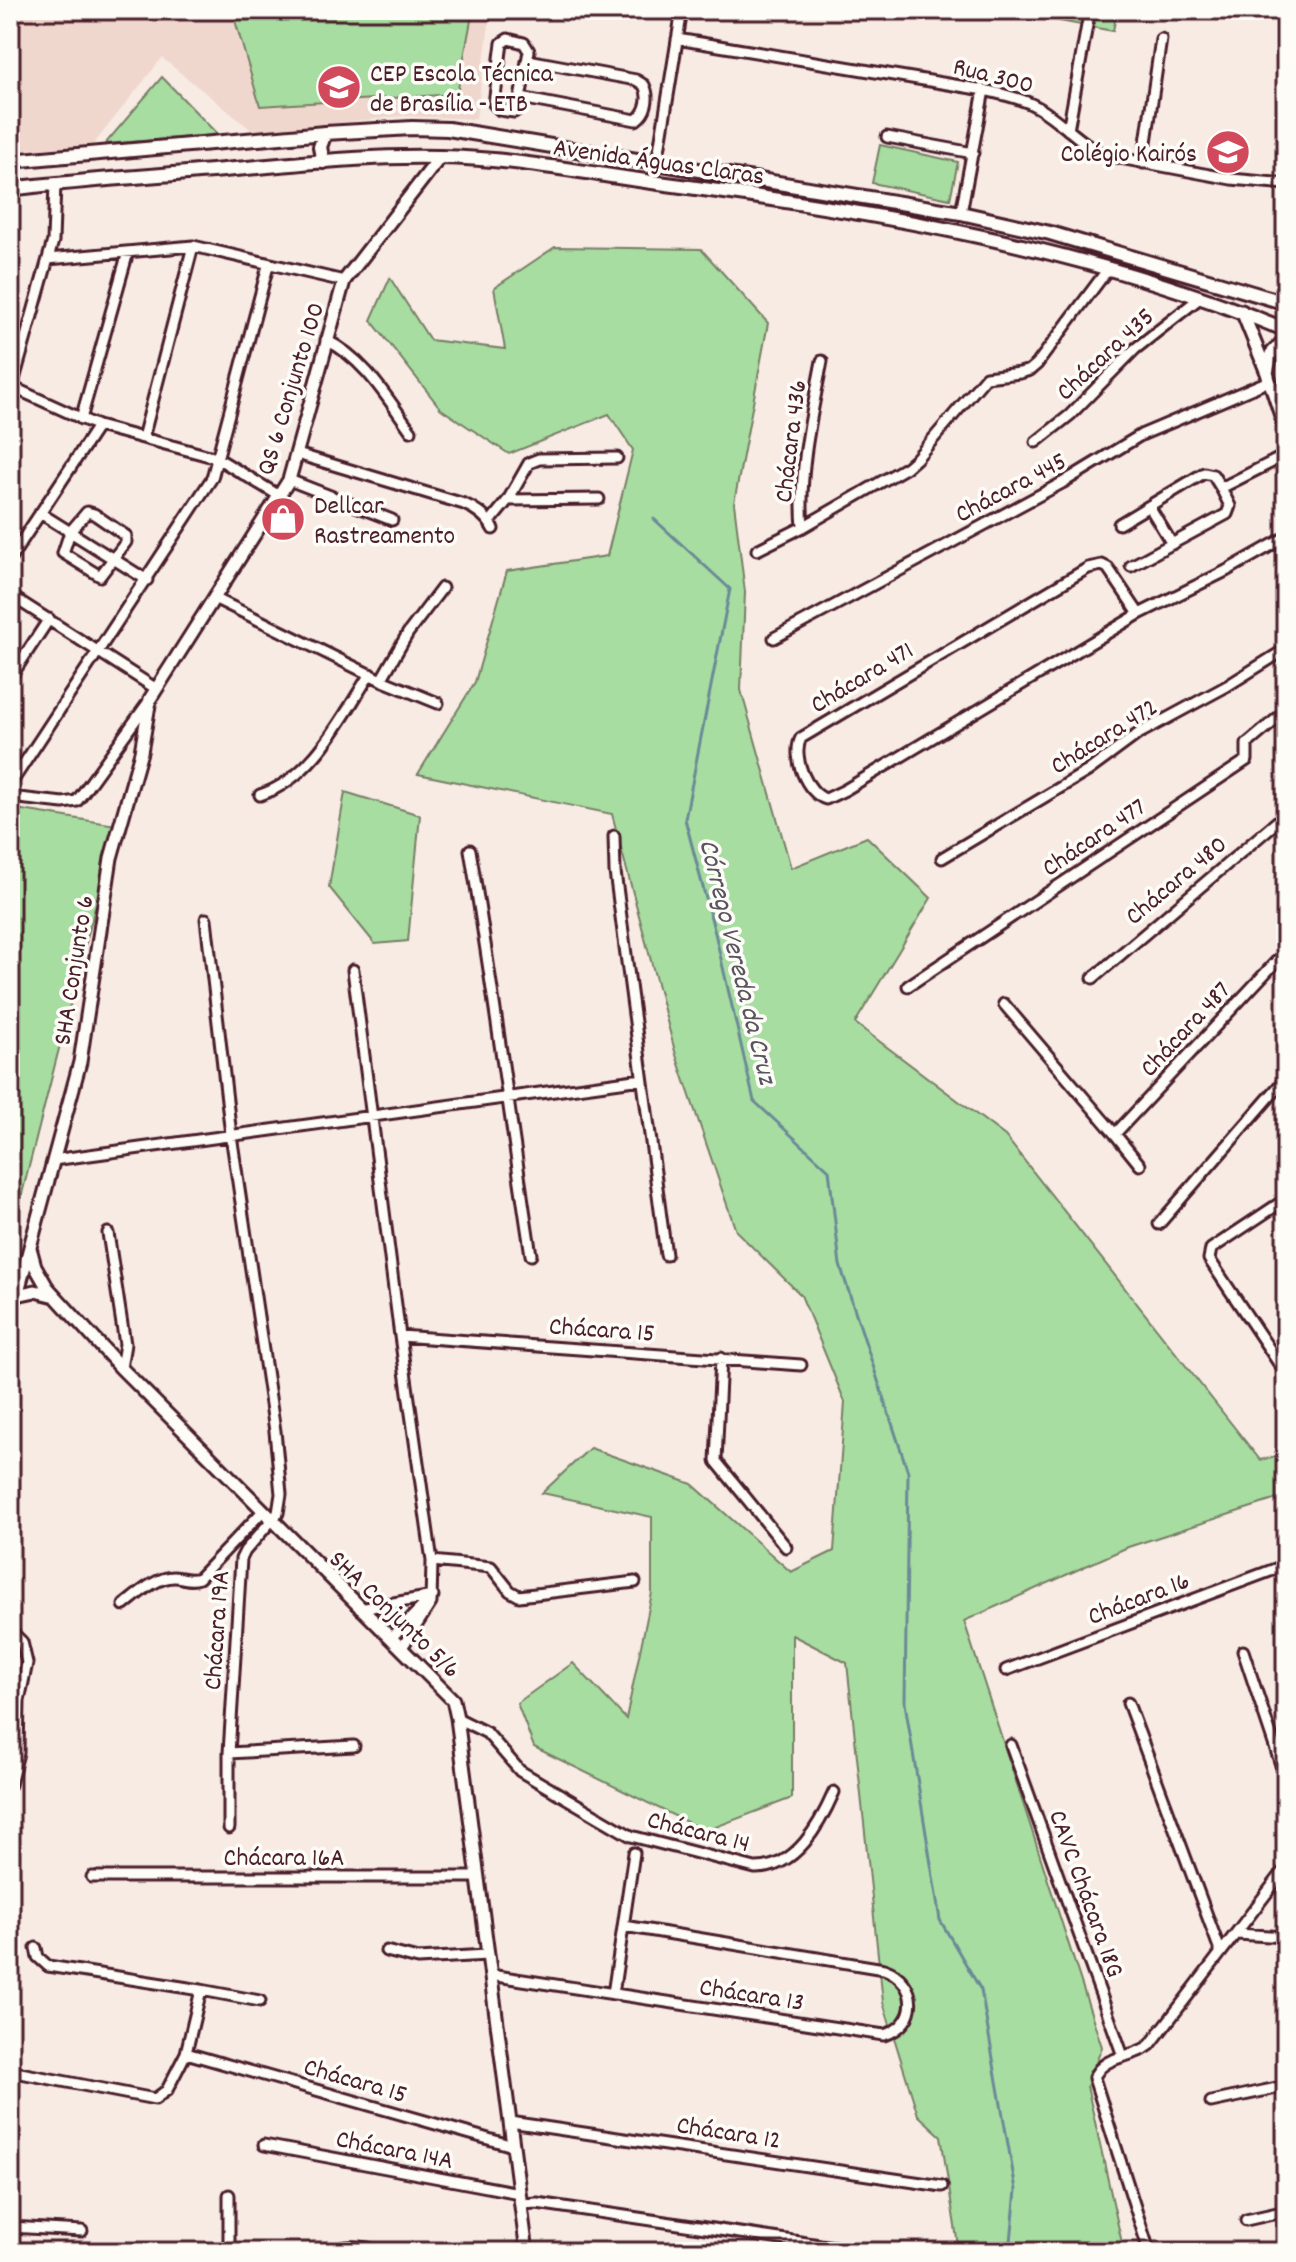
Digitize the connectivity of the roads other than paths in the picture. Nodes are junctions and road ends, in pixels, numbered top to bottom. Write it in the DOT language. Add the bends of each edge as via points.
graph roads {
  1 [pos="682,10"];
  2 [pos="1088,20"];
  3 [pos="677,39"];
  4 [pos="1161,39"];
  5 [pos="528,60"];
  6 [pos="984,90"];
  7 [pos="521,98"];
  8 [pos="647,101"];
  9 [pos="666,104"];
  10 [pos="1068,130"];
  11 [pos="325,133"];
  12 [pos="497,136"];
  13 [pos="887,137"];
  14 [pos="973,153"];
  15 [pos="422,157"];
  16 [pos="440,157"];
  17 [pos="10,161"];
  18 [pos="491,161"];
  19 [pos="323,162"];
  20 [pos="657,163"];
  21 [pos="1143,163"];
  22 [pos="425,175"];
  23 [pos="55,183"];
  24 [pos="1286,184"];
  25 [pos="10,189"];
  26 [pos="961,213"];
  27 [pos="1050,233"];
  28 [pos="193,246"];
  29 [pos="1046,251"];
  30 [pos="128,252"];
  31 [pos="48,259"];
  32 [pos="268,266"];
  33 [pos="1108,269"];
  34 [pos="344,281"];
  35 [pos="1262,295"];
  36 [pos="1201,297"];
  37 [pos="1286,303"];
  38 [pos="1242,311"];
  39 [pos="1286,330"];
  40 [pos="1286,338"];
  41 [pos="326,340"];
  42 [pos="822,361"];
  43 [pos="1268,377"];
  44 [pos="11,386"];
  45 [pos="81,419"];
  46 [pos="98,426"];
  47 [pos="411,431"];
  48 [pos="1286,431"];
  49 [pos="143,438"];
  50 [pos="1036,442"];
  51 [pos="297,454"];
  52 [pos="1286,455"];
  53 [pos="217,458"];
  54 [pos="617,458"];
  55 [pos="289,480"];
  56 [pos="1221,488"];
  57 [pos="278,495"];
  58 [pos="599,499"];
  59 [pos="508,500"];
  60 [pos="1149,506"];
  61 [pos="40,513"];
  62 [pos="392,520"];
  63 [pos="1119,524"];
  64 [pos="803,527"];
  65 [pos="70,532"];
  66 [pos="1286,537"];
  67 [pos="1172,544"];
  68 [pos="757,550"];
  69 [pos="114,558"];
  70 [pos="10,559"];
  71 [pos="1131,566"];
  72 [pos="147,580"];
  73 [pos="442,588"];
  74 [pos="10,595"];
  75 [pos="214,598"];
  76 [pos="1139,614"];
  77 [pos="49,619"];
  78 [pos="774,638"];
  79 [pos="1286,649"];
  80 [pos="98,653"];
  81 [pos="370,674"];
  82 [pos="10,678"];
  83 [pos="381,680"];
  84 [pos="153,693"];
  85 [pos="438,703"];
  86 [pos="1286,711"];
  87 [pos="10,785"];
  88 [pos="260,795"];
  89 [pos="10,797"];
  90 [pos="1286,814"];
  91 [pos="614,836"];
  92 [pos="470,850"];
  93 [pos="942,858"];
  94 [pos="206,919"];
  95 [pos="1286,951"];
  96 [pos="353,970"];
  97 [pos="1093,978"];
  98 [pos="908,986"];
  99 [pos="1004,1004"];
  100 [pos="1286,1078"];
  101 [pos="642,1079"];
  102 [pos="506,1096"];
  103 [pos="371,1116"];
  104 [pos="1115,1134"];
  105 [pos="231,1135"];
  106 [pos="53,1160"];
  107 [pos="1140,1165"];
  108 [pos="1286,1199"];
  109 [pos="1159,1224"];
  110 [pos="108,1233"];
  111 [pos="30,1247"];
  112 [pos="531,1255"];
  113 [pos="666,1255"];
  114 [pos="17,1295"];
  115 [pos="55,1296"];
  116 [pos="10,1319"];
  117 [pos="400,1336"];
  118 [pos="721,1358"];
  119 [pos="801,1365"];
  120 [pos="121,1368"];
  121 [pos="1286,1374"];
  122 [pos="263,1511"];
  123 [pos="272,1521"];
  124 [pos="786,1547"];
  125 [pos="432,1561"];
  126 [pos="1286,1565"];
  127 [pos="635,1582"];
  128 [pos="433,1596"];
  129 [pos="124,1605"];
  130 [pos="360,1609"];
  131 [pos="10,1630"];
  132 [pos="391,1638"];
  133 [pos="401,1649"];
  134 [pos="1243,1651"];
  135 [pos="1006,1670"];
  136 [pos="1128,1703"];
  137 [pos="457,1718"];
  138 [pos="1011,1745"];
  139 [pos="354,1746"];
  140 [pos="229,1753"];
  141 [pos="1286,1780"];
  142 [pos="10,1785"];
  143 [pos="834,1792"];
  144 [pos="229,1828"];
  145 [pos="634,1853"];
  146 [pos="1286,1868"];
  147 [pos="92,1877"];
  148 [pos="476,1877"];
  149 [pos="624,1926"];
  150 [pos="1237,1934"];
  151 [pos="1286,1937"];
  152 [pos="36,1948"];
  153 [pos="386,1951"];
  154 [pos="1221,1953"];
  155 [pos="487,1955"];
  156 [pos="490,1975"];
  157 [pos="201,1990"];
  158 [pos="613,1994"];
  159 [pos="260,2001"];
  160 [pos="186,2053"];
  161 [pos="1123,2056"];
  162 [pos="10,2071"];
  163 [pos="1286,2086"];
  164 [pos="1211,2102"];
  165 [pos="510,2122"];
  166 [pos="264,2145"];
  167 [pos="513,2146"];
  168 [pos="942,2186"];
  169 [pos="229,2195"];
  170 [pos="520,2198"];
  171 [pos="1286,2211"];
  172 [pos="1246,2220"];
  173 [pos="10,2227"];
  174 [pos="82,2231"];
  175 [pos="1149,2251"];
  176 [pos="229,2252"];
  177 [pos="322,2252"];
  178 [pos="380,2252"];
  179 [pos="527,2252"];
  180 [pos="868,2252"];
  1 -- 3 [label="street"];
  2 -- 10 [label="street"];
  3 -- 6 [label="street, Rua 300"];
  3 -- 9 [label="street"];
  4 -- 21 [label="street"];
  5 -- 7 [label="street"];
  5 -- 7 [label="street" via="527,44 503,41 494,104 514,112"];
  5 -- 8 [label="street" via="636,80 644,85"];
  6 -- 10 [label="street, Rua 300" via="1021,99"];
  6 -- 14 [label="street"];
  7 -- 8 [label="street" via="636,120"];
  8 -- 9 [label="street"];
  9 -- 20 [label="street"];
  10 -- 21 [label="street, Rua 300" via="1098,152"];
  11 -- 12 [label="main road, Avenida Águas Claras" via="412,128"];
  11 -- 17 [label="main road, Avenida Águas Claras"];
  11 -- 19 [label="main road" via="320,147"];
  12 -- 18 [label="main road"];
  12 -- 20 [label="main road, Avenida Águas Claras"];
  13 -- 14 [label="street"];
  14 -- 26 [label="street"];
  15 -- 16 [label="main road, Avenida Águas Claras"];
  15 -- 19 [label="main road, Avenida Águas Claras"];
  15 -- 22 [label="street"];
  16 -- 18 [label="main road, Avenida Águas Claras"];
  16 -- 22 [label="street, QS 6 Conjunto 100"];
  18 -- 29 [label="main road, Avenida Águas Claras" via="793,202"];
  19 -- 23 [label="main road, Avenida Águas Claras"];
  20 -- 26 [label="main road, Avenida Águas Claras"];
  21 -- 24 [label="street, Rua 300"];
  22 -- 34 [label="street, QS 6 Conjunto 100"];
  23 -- 25 [label="main road, Avenida Águas Claras"];
  23 -- 31 [label="street"];
  26 -- 27 [label="main road, Avenida Águas Claras"];
  27 -- 29 [label="main road"];
  27 -- 35 [label="main road, Avenida Águas Claras"];
  28 -- 30 [label="street"];
  28 -- 32 [label="street"];
  28 -- 49 [label="street"];
  29 -- 33 [label="main road, Avenida Águas Claras"];
  30 -- 31 [label="street"];
  30 -- 45 [label="street"];
  31 -- 44 [label="street"];
  32 -- 34 [label="street"];
  32 -- 53 [label="street"];
  33 -- 36 [label="main road, Avenida Águas Claras"];
  33 -- 64 [label="street, Chácara 436" via="1030,370 986,377 916,459"];
  34 -- 41 [label="street, QS 6 Conjunto 100"];
  35 -- 37 [label="main road, Avenida Águas Claras"];
  35 -- 38 [label="main road" via="1248,300"];
  36 -- 38 [label="main road, Avenida Águas Claras"];
  36 -- 50 [label="street, Chácara 435" via="1135,349"];
  38 -- 39 [label="main road, Avenida Águas Claras"];
  38 -- 43 [label="street"];
  40 -- 43 [label="street" via="1271,354"];
  41 -- 47 [label="street" via="366,371"];
  41 -- 51 [label="street, QS 6 Conjunto 100"];
  42 -- 64 [label="street, Chácara 436" via="807,444"];
  43 -- 48 [label="street"];
  43 -- 78 [label="street, Chácara 445" via="1141,435"];
  44 -- 45 [label="street"];
  45 -- 46 [label="street"];
  46 -- 49 [label="street"];
  46 -- 61 [label="street"];
  49 -- 53 [label="street"];
  51 -- 55 [label="street, QS 6 Conjunto 100"];
  51 -- 59 [label="street" via="477,509 492,526"];
  52 -- 56 [label="street"];
  53 -- 57 [label="street"];
  53 -- 72 [label="street" via="212,478"];
  54 -- 59 [label="street" via="539,459 529,463"];
  55 -- 57 [label="street, QS 6 Conjunto 100"];
  55 -- 62 [label="street"];
  56 -- 60 [label="street" via="1213,475 1204,473"];
  56 -- 67 [label="street" via="1230,506 1227,514"];
  57 -- 75 [label="street, QS 6 Conjunto 100"];
  58 -- 59 [label="street"];
  60 -- 63 [label="street"];
  60 -- 67 [label="street"];
  61 -- 65 [label="street"];
  61 -- 70 [label="street"];
  64 -- 68 [label="street, Chácara 436"];
  65 -- 69 [label="street"];
  65 -- 69 [label="street" via="63,553 93,574 102,574"];
  65 -- 69 [label="street" via="85,513 94,514 126,536"];
  66 -- 76 [label="street, Chácara 471"];
  67 -- 71 [label="street"];
  69 -- 72 [label="street"];
  72 -- 80 [label="street"];
  73 -- 83 [label="street"];
  74 -- 77 [label="street"];
  75 -- 81 [label="street"];
  75 -- 84 [label="street, QS 6 Conjunto 100"];
  76 -- 76 [label="street, Chácara 471" via="831,797 817,796 805,775 797,751 801,738 1088,568 1108,568"];
  77 -- 80 [label="street"];
  77 -- 82 [label="street"];
  79 -- 93 [label="street, Chácara 472" via="1138,734 1088,771"];
  80 -- 84 [label="street"];
  80 -- 87 [label="street"];
  81 -- 83 [label="street"];
  81 -- 88 [label="street" via="311,760 288,783"];
  83 -- 85 [label="street"];
  84 -- 89 [label="street" via="77,801"];
  84 -- 106 [label="street, SHA Conjunto 6" via="111,858 80,1062"];
  86 -- 98 [label="street, Chácara 477" via="1247,744 1247,760"];
  90 -- 97 [label="street, Chácara 480"];
  91 -- 101 [label="street"];
  92 -- 102 [label="street"];
  94 -- 105 [label="street"];
  95 -- 104 [label="street, Chácara 487"];
  96 -- 103 [label="street"];
  99 -- 104 [label="street"];
  100 -- 109 [label="street"];
  101 -- 102 [label="street"];
  101 -- 113 [label="street"];
  102 -- 103 [label="street"];
  102 -- 112 [label="street"];
  103 -- 105 [label="street"];
  103 -- 117 [label="street"];
  104 -- 107 [label="street"];
  105 -- 106 [label="street"];
  105 -- 123 [label="street" via="280,1473 280,1508"];
  106 -- 111 [label="street, SHA Conjunto 6"];
  108 -- 121 [label="street" via="1208,1254"];
  110 -- 120 [label="street" via="125,1344"];
  111 -- 114 [label="street"];
  111 -- 115 [label="street, SHA Conjunto 5/6" via="35,1266"];
  114 -- 115 [label="street" via="35,1291"];
  114 -- 116 [label="street"];
  115 -- 120 [label="street, SHA Conjunto 5/6"];
  117 -- 118 [label="street, Chácara 15"];
  117 -- 125 [label="street"];
  118 -- 119 [label="street, Chácara 15"];
  118 -- 124 [label="street" via="716,1461"];
  120 -- 122 [label="street, SHA Conjunto 5/6"];
  122 -- 123 [label="street, SHA Conjunto 5/6"];
  122 -- 129 [label="street" via="199,1578 171,1577"];
  123 -- 130 [label="street, SHA Conjunto 5/6"];
  123 -- 140 [label="street, Chácara 19A" via="241,1559"];
  125 -- 127 [label="street" via="491,1567 519,1596"];
  125 -- 128 [label="street"];
  126 -- 135 [label="street, Chácara 16"];
  128 -- 130 [label="street"];
  128 -- 132 [label="street"];
  128 -- 133 [label="street"];
  130 -- 132 [label="street, SHA Conjunto 5/6"];
  131 -- 142 [label="street" via="22,1642 27,1663"];
  132 -- 133 [label="street, SHA Conjunto 5/6"];
  133 -- 137 [label="street, SHA Conjunto 5/6" via="448,1694"];
  134 -- 141 [label="street"];
  136 -- 154 [label="street"];
  137 -- 143 [label="street, Chácara 14" via="487,1733 520,1771 631,1836 755,1868 798,1850"];
  137 -- 148 [label="street, SHA Conjunto 5/6"];
  138 -- 161 [label="street, CAVC Chácara 18G"];
  139 -- 140 [label="street"];
  140 -- 144 [label="street, Chácara 19A"];
  145 -- 149 [label="street"];
  146 -- 150 [label="street"];
  147 -- 148 [label="street, Chácara 16A"];
  148 -- 155 [label="street, SHA Conjunto 5/6"];
  149 -- 158 [label="street"];
  149 -- 158 [label="street, Chácara 13" via="894,1972 907,1984 910,2010 897,2030 884,2035"];
  150 -- 151 [label="street"];
  150 -- 154 [label="street"];
  152 -- 157 [label="street" via="40,1960 53,1967"];
  153 -- 155 [label="street" via="418,1959"];
  154 -- 161 [label="street" via="1150,2045"];
  155 -- 156 [label="street, SHA Conjunto 5/6"];
  156 -- 158 [label="street, Chácara 13"];
  156 -- 165 [label="street, SHA Conjunto 5/6"];
  157 -- 159 [label="street"];
  157 -- 160 [label="street"];
  160 -- 162 [label="street" via="167,2090 155,2099"];
  160 -- 167 [label="street, Chácara 15"];
  161 -- 175 [label="street" via="1097,2070 1094,2084"];
  163 -- 164 [label="street"];
  165 -- 167 [label="street, SHA Conjunto 5/6"];
  165 -- 168 [label="street, Chácara 12"];
  166 -- 170 [label="street, Chácara 14A"];
  167 -- 170 [label="street, SHA Conjunto 5/6"];
  169 -- 176 [label="street"];
  170 -- 179 [label="street, SHA Conjunto 5/6"];
  170 -- 180 [label="street"];
  171 -- 172 [label="street"];
  173 -- 174 [label="street"];
  177 -- 178 [label="street" via="368,2246"];
}
